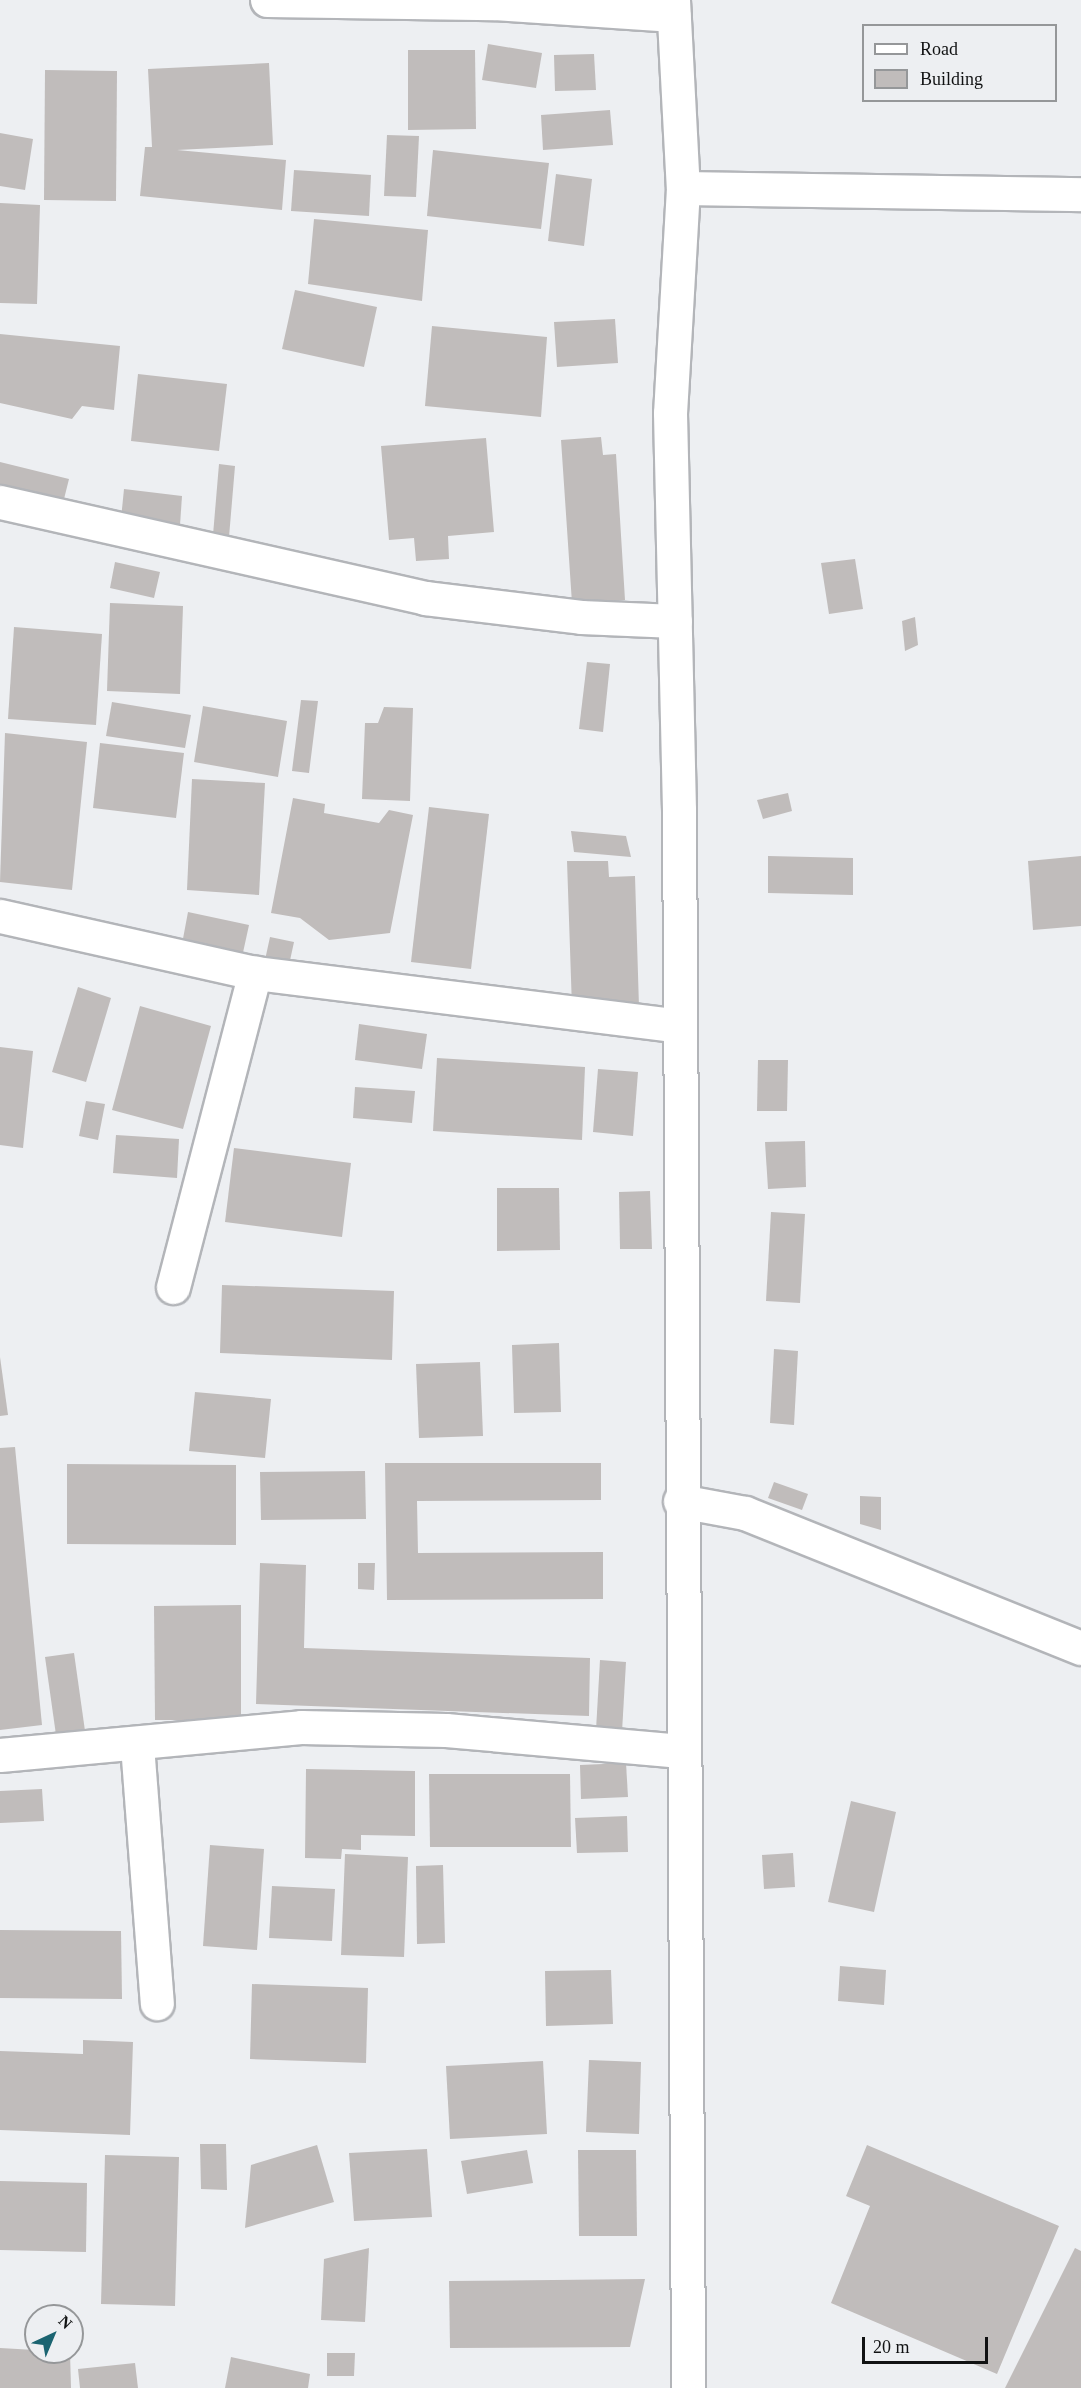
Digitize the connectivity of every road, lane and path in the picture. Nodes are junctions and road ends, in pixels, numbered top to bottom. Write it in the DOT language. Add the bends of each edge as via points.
graph roads {
  1 [pos="267,0"];
  2 [pos="673,8"];
  3 [pos="683,188"];
  4 [pos="1081,194"];
  5 [pos="0,502"];
  6 [pos="675,621"];
  7 [pos="0,916"];
  8 [pos="255,973"];
  9 [pos="678,1026"];
  10 [pos="173,1287"];
  11 [pos="680,1501"];
  12 [pos="1081,1648"];
  13 [pos="137,1745"];
  14 [pos="681,1751"];
  15 [pos="0,1755"];
  16 [pos="157,2003"];
  17 [pos="687,2388"];
  1 -- 2 [label="street"];
  2 -- 3 [label="street"];
  3 -- 4 [label="street"];
  3 -- 6 [label="street" via="670,413"];
  5 -- 6 [label="street" via="425,598 581,617"];
  6 -- 9 [label="street"];
  7 -- 8 [label="street"];
  8 -- 9 [label="street"];
  8 -- 10 [label="street"];
  9 -- 11 [label="street"];
  11 -- 12 [label="street" via="745,1513"];
  11 -- 14 [label="street"];
  13 -- 14 [label="street" via="301,1727 446,1730"];
  13 -- 15 [label="street"];
  13 -- 16 [label="street"];
  14 -- 17 [label="street"];
}
